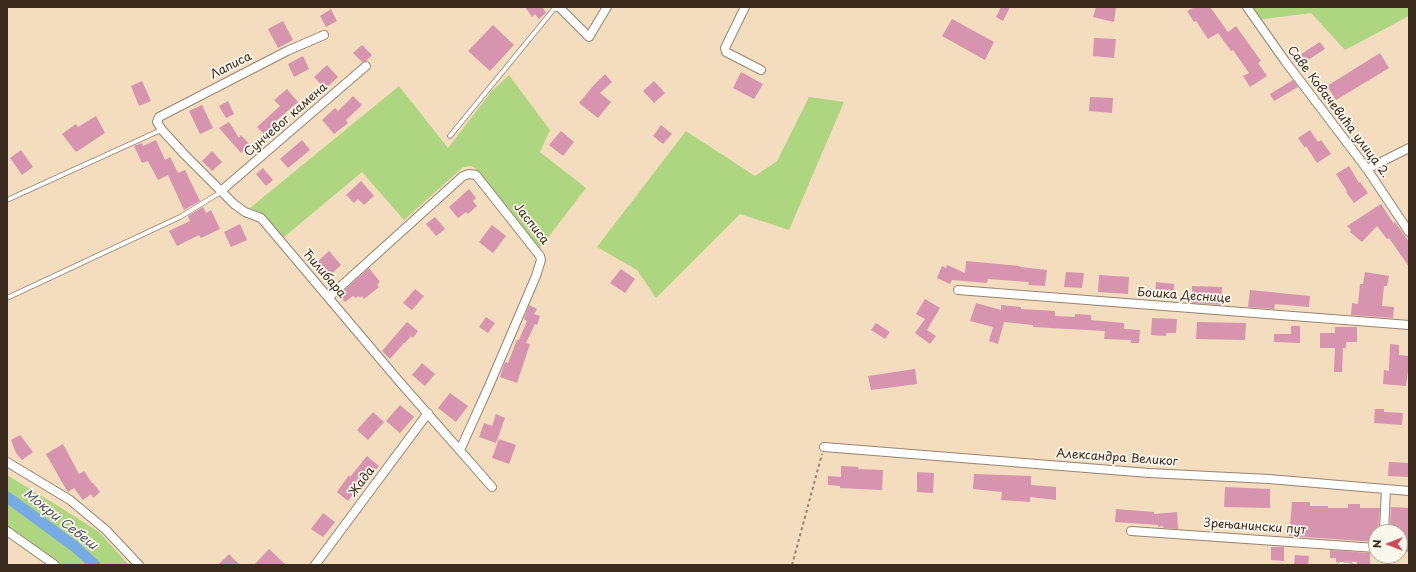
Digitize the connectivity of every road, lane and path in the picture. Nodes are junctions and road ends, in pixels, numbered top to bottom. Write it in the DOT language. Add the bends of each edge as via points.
graph roads {
  1 [pos="607,7"];
  2 [pos="746,7"];
  3 [pos="1247,7"];
  4 [pos="561,9"];
  5 [pos="324,35"];
  6 [pos="366,66"];
  7 [pos="761,70"];
  8 [pos="160,128"];
  9 [pos="450,136"];
  10 [pos="1409,148"];
  11 [pos="1367,170"];
  12 [pos="222,191"];
  13 [pos="7,200"];
  14 [pos="1409,232"];
  15 [pos="958,290"];
  16 [pos="329,297"];
  17 [pos="7,298"];
  18 [pos="1409,325"];
  19 [pos="428,413"];
  20 [pos="824,447"];
  21 [pos="460,450"];
  22 [pos="7,462"];
  23 [pos="492,487"];
  24 [pos="1386,489"];
  25 [pos="1409,491"];
  26 [pos="1384,524"];
  27 [pos="7,531"];
  28 [pos="1131,531"];
  29 [pos="1368,547"];
  30 [pos="1340,564"];
  31 [pos="55,565"];
  32 [pos="139,565"];
  33 [pos="315,565"];
  34 [pos="792,565"];
  35 [pos="1350,565"];
  1 -- 4 [label="street" via="590,37"];
  2 -- 7 [label="street" via="725,48 726,52"];
  3 -- 11 [label="street, Саве Ковачевића улица 2."];
  4 -- 9 [label="lane" via="554,10"];
  5 -- 8 [label="street, Лаписа" via="163,114 158,120"];
  6 -- 12 [label="street, Сунчевог камена"];
  8 -- 12 [label="street, Ћилибара"];
  8 -- 13 [label="lane"];
  10 -- 11 [label="street"];
  11 -- 14 [label="street, Саве Ковачевића улица 2."];
  12 -- 16 [label="street, Ћилибара" via="245,212 261,218"];
  12 -- 17 [label="lane" via="180,217"];
  15 -- 18 [label="street, Бошка Деснице"];
  16 -- 19 [label="street, Ћилибара"];
  16 -- 21 [label="street, Јасписа" via="463,176 476,175 541,260"];
  19 -- 21 [label="street, Ћилибара"];
  19 -- 33 [label="street, Жада"];
  20 -- 24 [label="street, Александра Великог"];
  20 -- 34 [label="path"];
  21 -- 23 [label="street"];
  22 -- 32 [label="street" via="70,500 106,530"];
  24 -- 25 [label="street, Александра Великог"];
  24 -- 26 [label="street"];
  27 -- 31 [label="street"];
  28 -- 29 [label="street, Зрењанински пут"];
  30 -- 35 [label="lane"];
}
